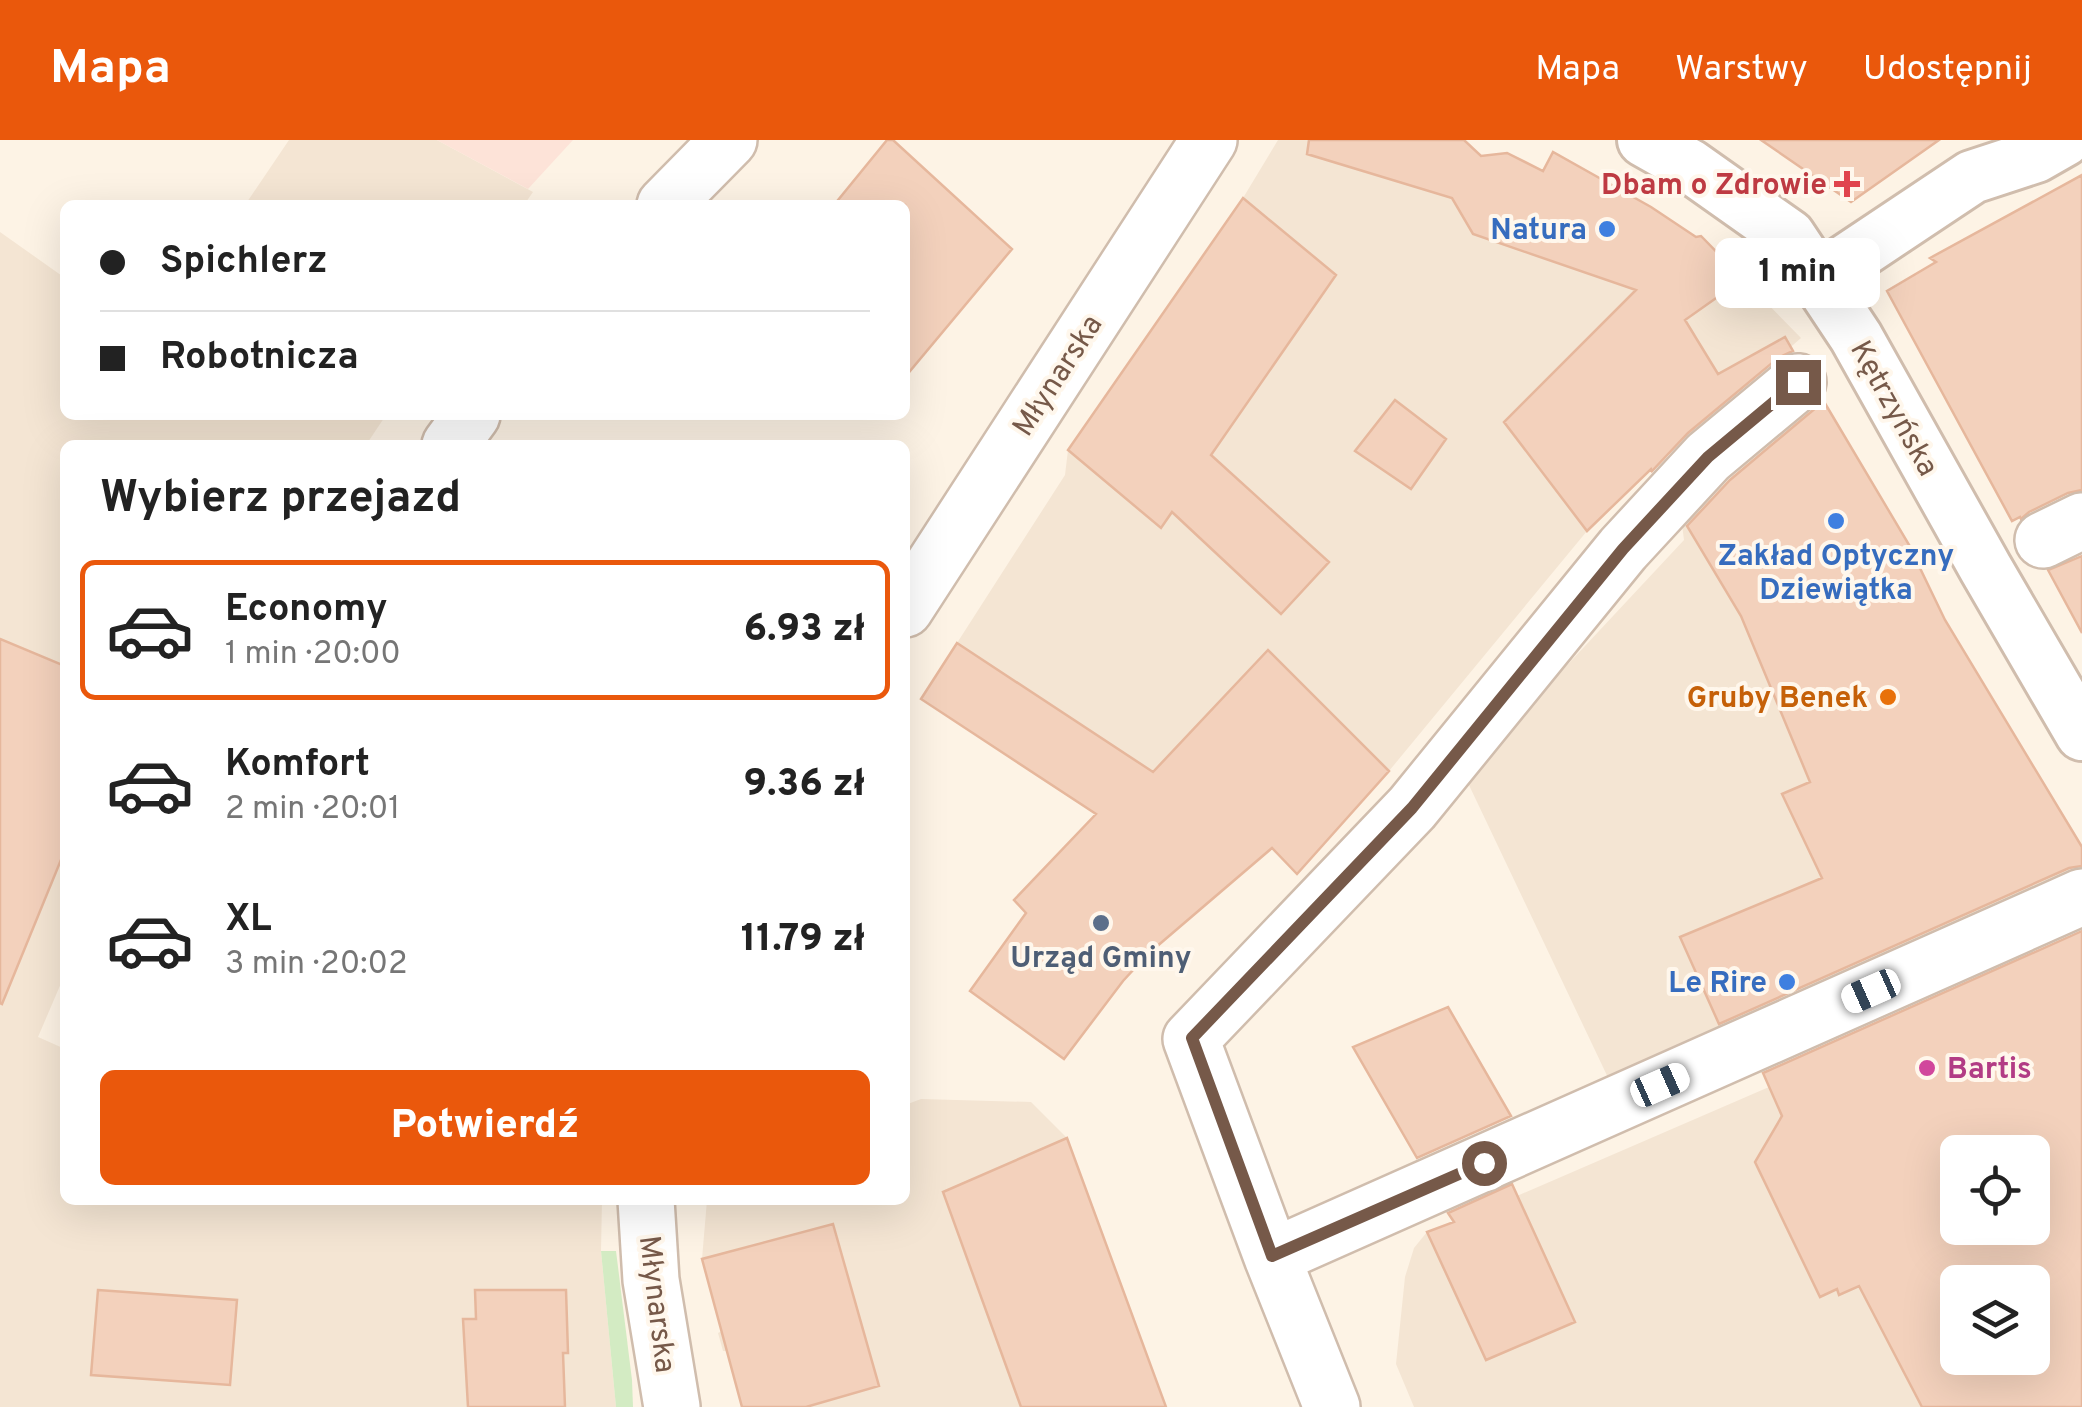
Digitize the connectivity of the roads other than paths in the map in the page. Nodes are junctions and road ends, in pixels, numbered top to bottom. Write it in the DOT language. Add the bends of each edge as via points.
graph roads {
  1 [pos="730,140"];
  2 [pos="1209,140"];
  3 [pos="1644,140"];
  4 [pos="2064,140"];
  5 [pos="669,200"];
  6 [pos="1819,279"];
  7 [pos="1856,337"];
  8 [pos="1798,382"];
  9 [pos="2063,531"];
  10 [pos="1986,569"];
  11 [pos="910,601"];
  12 [pos="2082,734"];
  13 [pos="2082,897"];
  14 [pos="646,1205"];
  15 [pos="1272,1256"];
  16 [pos="672,1407"];
  17 [pos="1332,1407"];
  1 -- 5 [label="street"];
  2 -- 11 [label="street, Młynarska"];
  3 -- 6 [label="street, Kętrzyńska" via="1788,236"];
  4 -- 6 [label="street" via="1972,177"];
  6 -- 7 [label="street, Kętrzyńska"];
  7 -- 8 [label="street"];
  7 -- 10 [label="street, Kętrzyńska"];
  8 -- 15 [label="street" via="1708,457 1635,536 1412,808 1192,1038"];
  9 -- 10 [label="street"];
  10 -- 12 [label="street, Kętrzyńska"];
  13 -- 15 [label="street"];
  14 -- 16 [label="street, Młynarska"];
  15 -- 17 [label="street"];
}
